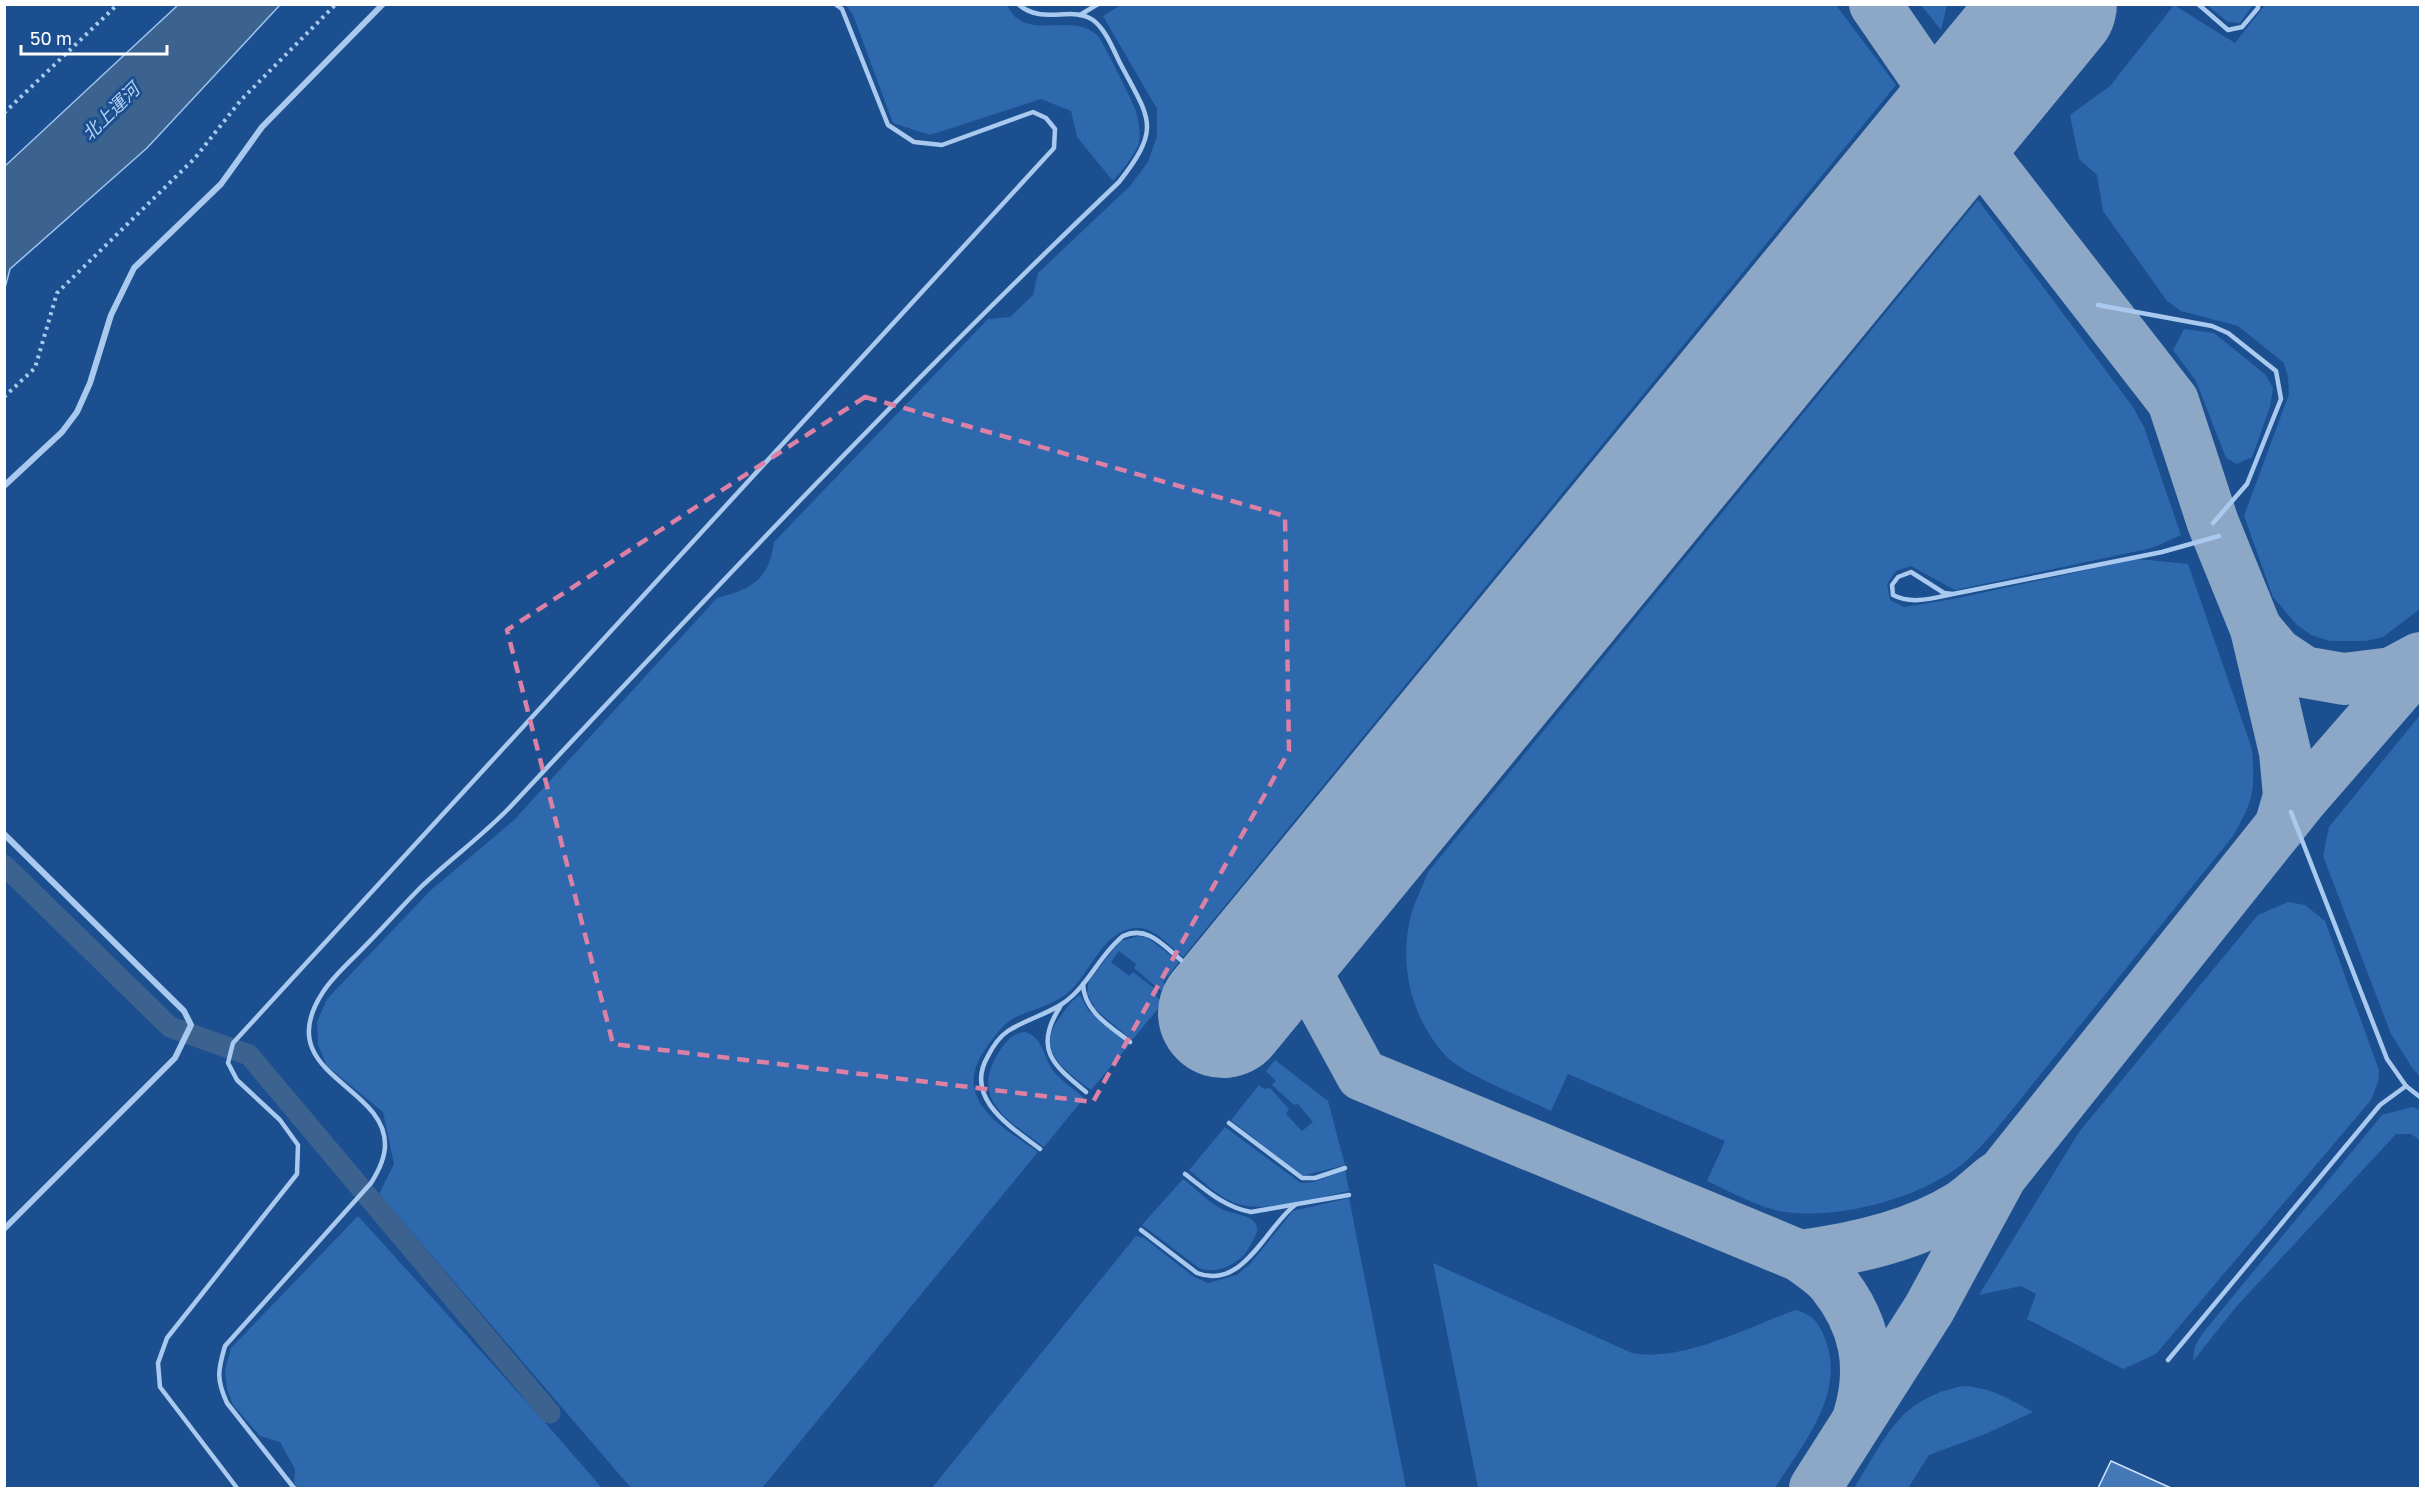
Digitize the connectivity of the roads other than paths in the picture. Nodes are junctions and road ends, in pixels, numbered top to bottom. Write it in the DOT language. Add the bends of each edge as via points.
graph roads {
  1 [pos="383,4"];
  2 [pos="835,4"];
  3 [pos="1018,4"];
  4 [pos="1098,4"];
  5 [pos="2198,4"];
  6 [pos="2258,4"];
  7 [pos="1079,15"];
  8 [pos="2098,305"];
  9 [pos="4,486"];
  10 [pos="2213,523"];
  11 [pos="2219,536"];
  12 [pos="1953,594"];
  13 [pos="2291,812"];
  14 [pos="4,834"];
  15 [pos="1181,960"];
  16 [pos="1083,983"];
  17 [pos="1062,1004"];
  18 [pos="1131,1042"];
  19 [pos="2406,1086"];
  20 [pos="1086,1092"];
  21 [pos="2421,1097"];
  22 [pos="1229,1123"];
  23 [pos="1040,1149"];
  24 [pos="1345,1168"];
  25 [pos="1185,1174"];
  26 [pos="1349,1195"];
  27 [pos="1295,1204"];
  28 [pos="4,1229"];
  29 [pos="1141,1230"];
  30 [pos="2168,1360"];
  31 [pos="237,1488"];
  32 [pos="294,1488"];
  1 -- 9 [label="street" via="262,127 221,184 134,268 111,315 77,412 62,432"];
  2 -- 31 [label="lane" via="842,9 888,125 914,142 942,144 1033,112 1046,118 1055,129 1054,148 233,1043 228,1063 237,1080 280,1120 298,1145 297,1174 167,1338 158,1363 160,1387"];
  3 -- 7 [label="lane" via="1040,16"];
  4 -- 7 [label="lane"];
  5 -- 6 [label="lane" via="2228,30 2242,27"];
  7 -- 32 [label="lane" via="1092,20 1105,34 1148,115 1146,138 1137,159 1119,182 978,316 765,535 483,835 422,886 324,990 312,1012 310,1037 318,1060 379,1120 385,1144 381,1167 371,1184 225,1346 218,1370 227,1403"];
  8 -- 10 [label="lane" via="2212,326 2228,333 2276,371 2282,399 2247,484"];
  11 -- 12 [label="lane" via="2162,552"];
  12 -- 12 [label="lane" via="1904,601 1893,595 1892,585 1898,577 1911,572 1944,593"];
  13 -- 19 [label="lane" via="2387,1059"];
  14 -- 28 [label="street" via="184,1011 191,1025 175,1058"];
  15 -- 16 [label="lane" via="1150,935 1132,932 1116,941"];
  16 -- 17 [label="lane"];
  16 -- 18 [label="lane" via="1091,1010"];
  17 -- 20 [label="lane" via="1051,1021 1047,1046 1059,1070"];
  17 -- 23 [label="lane" via="1005,1032 984,1063 981,1078 988,1105"];
  19 -- 21 [label="lane"];
  19 -- 30 [label="lane" via="2380,1105"];
  22 -- 24 [label="lane" via="1302,1178 1315,1179"];
  25 -- 27 [label="lane" via="1235,1209 1251,1212"];
  26 -- 27 [label="lane"];
  27 -- 29 [label="lane" via="1281,1216 1248,1261 1218,1276 1197,1273"];
}
